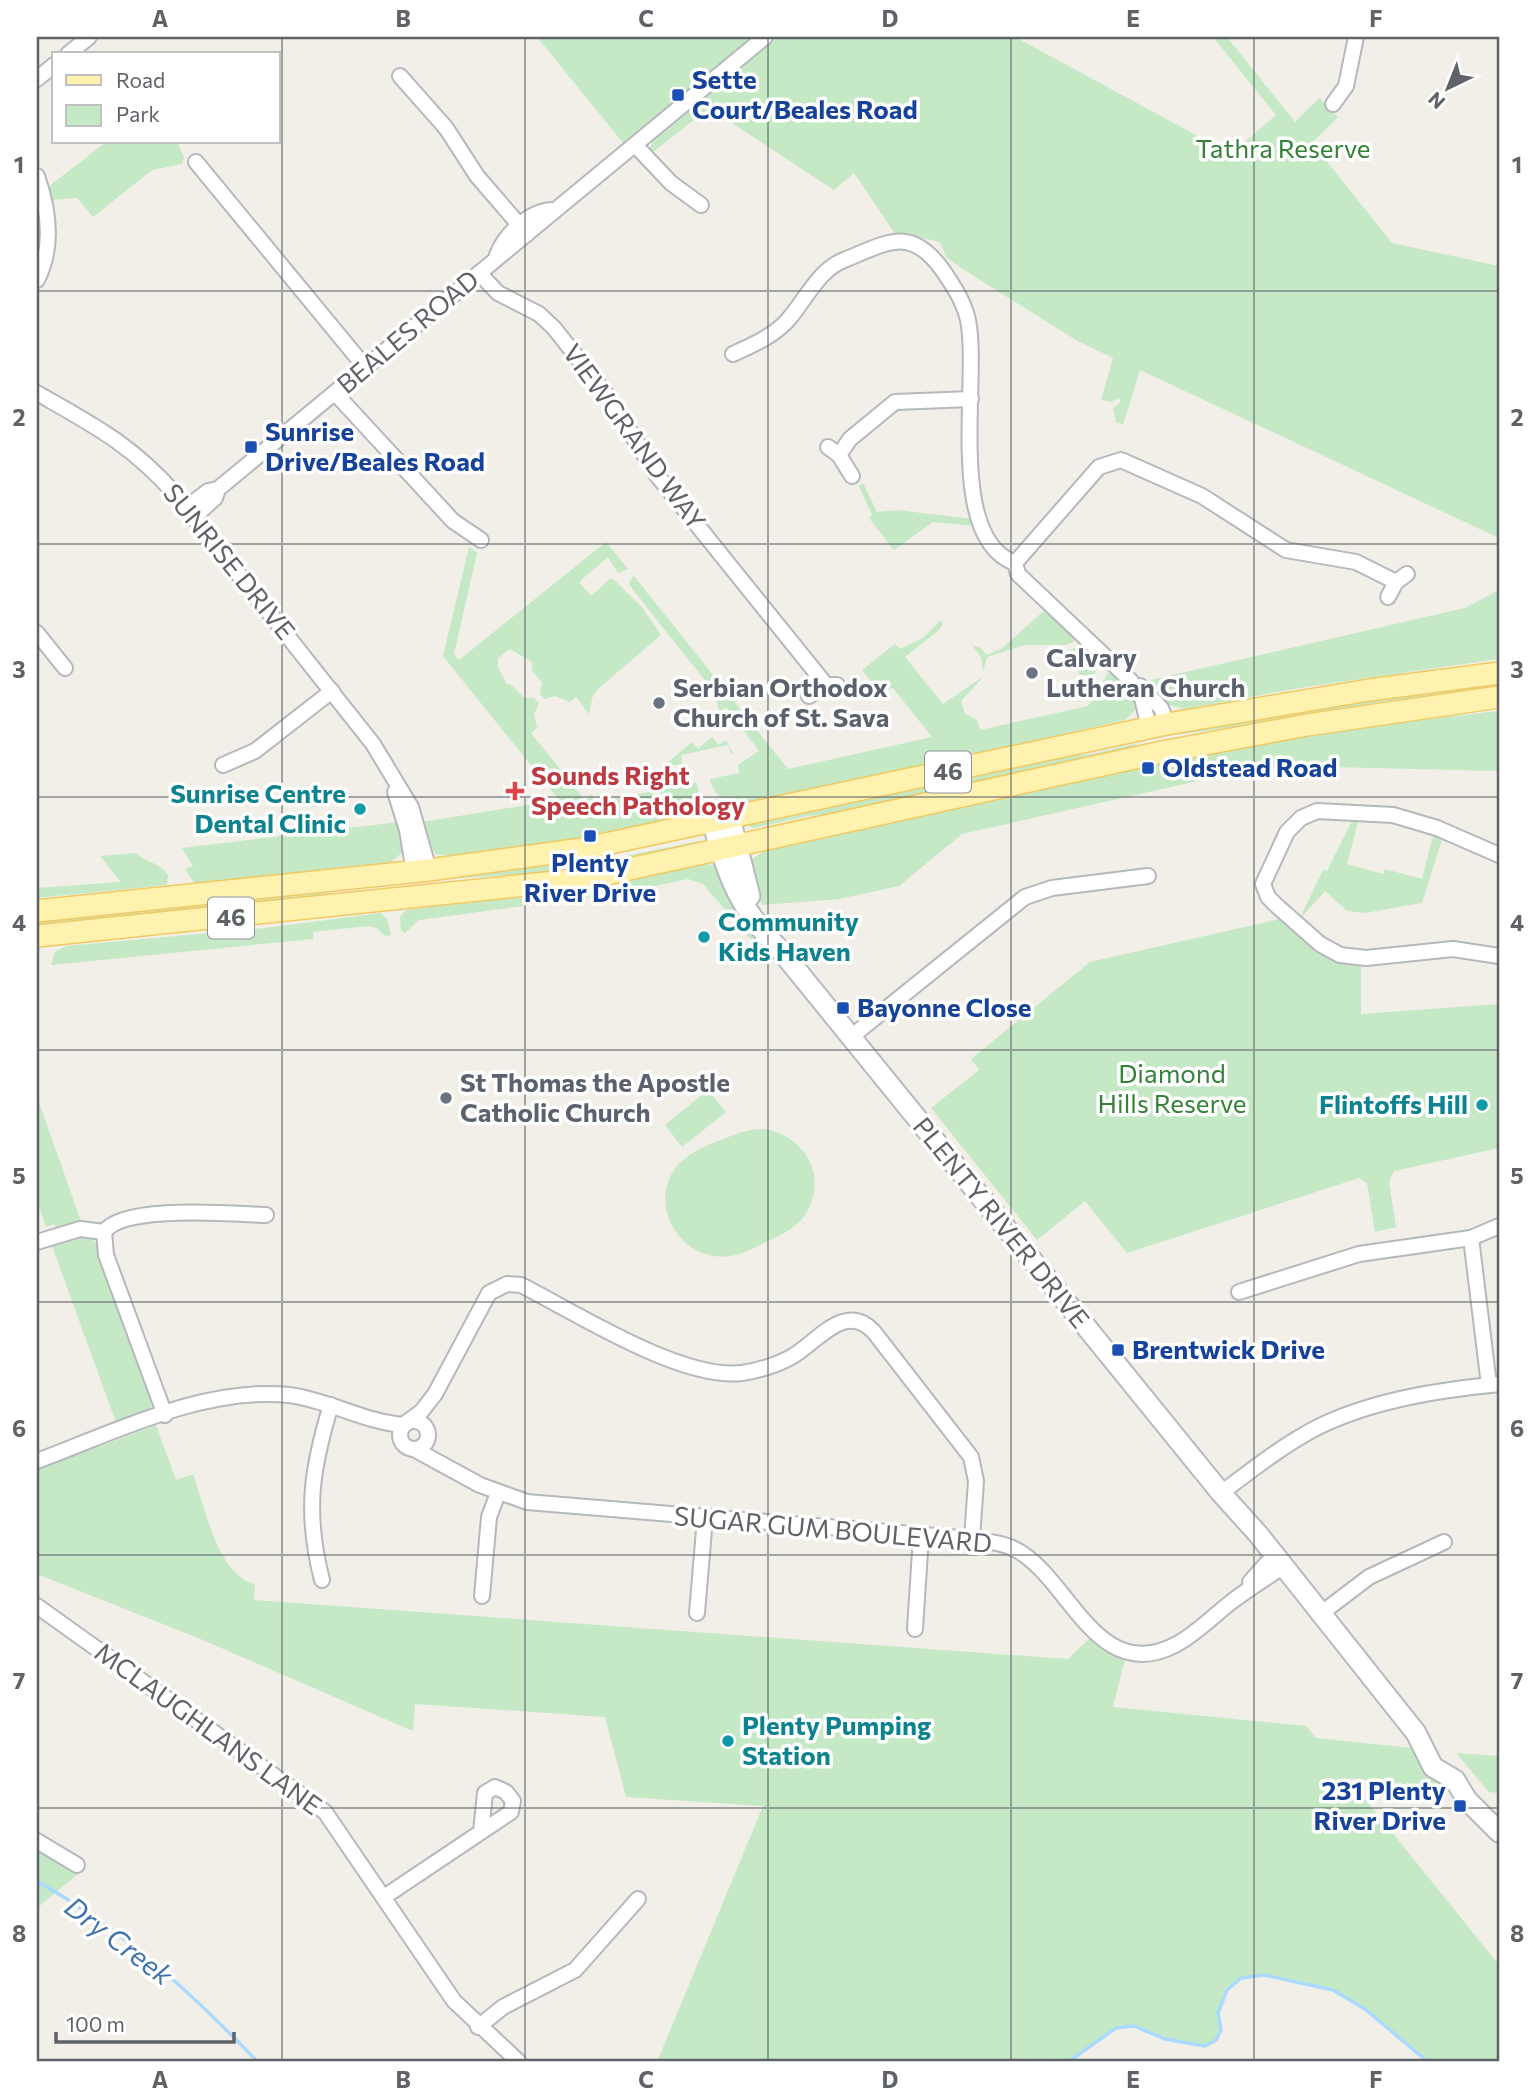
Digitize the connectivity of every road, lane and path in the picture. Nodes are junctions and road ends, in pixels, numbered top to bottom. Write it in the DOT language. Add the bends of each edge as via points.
graph roads {
  1 [pos="89,37"];
  2 [pos="765,37"];
  3 [pos="1356,37"];
  4 [pos="70,52"];
  5 [pos="52,67"];
  6 [pos="399,75"];
  7 [pos="37,79"];
  8 [pos="1333,104"];
  9 [pos="635,145"];
  10 [pos="196,162"];
  11 [pos="37,176"];
  12 [pos="701,205"];
  13 [pos="524,229"];
  14 [pos="479,273"];
  15 [pos="37,280"];
  16 [pos="733,354"];
  17 [pos="365,367"];
  18 [pos="37,393"];
  19 [pos="334,393"];
  20 [pos="971,399"];
  21 [pos="852,477"];
  22 [pos="190,512"];
  23 [pos="481,540"];
  24 [pos="1015,562"];
  25 [pos="1388,597"];
  26 [pos="37,633"];
  27 [pos="65,668"];
  28 [pos="1499,673"];
  29 [pos="332,691"];
  30 [pos="809,696"];
  31 [pos="1499,697"];
  32 [pos="1158,726"];
  33 [pos="1162,752"];
  34 [pos="223,765"];
  35 [pos="721,820"];
  36 [pos="729,849"];
  37 [pos="1499,855"];
  38 [pos="421,871"];
  39 [pos="1148,876"];
  40 [pos="426,896"];
  41 [pos="37,911"];
  42 [pos="37,936"];
  43 [pos="1499,956"];
  44 [pos="851,1037"];
  45 [pos="266,1215"];
  46 [pos="1499,1226"];
  47 [pos="104,1232"];
  48 [pos="1471,1238"];
  49 [pos="37,1242"];
  50 [pos="1239,1292"];
  51 [pos="1494,1385"];
  52 [pos="435,1394"];
  53 [pos="331,1405"];
  54 [pos="165,1415"];
  55 [pos="361,1417"];
  56 [pos="405,1424"];
  57 [pos="427,1436"];
  58 [pos="408,1446"];
  59 [pos="37,1461"];
  60 [pos="466,1477"];
  61 [pos="498,1493"];
  62 [pos="1221,1493"];
  63 [pos="705,1518"];
  64 [pos="921,1536"];
  65 [pos="972,1539"];
  66 [pos="1444,1542"];
  67 [pos="1274,1565"];
  68 [pos="322,1580"];
  69 [pos="482,1597"];
  70 [pos="37,1606"];
  71 [pos="697,1612"];
  72 [pos="1320,1615"];
  73 [pos="915,1629"];
  74 [pos="481,1832"];
  75 [pos="1499,1832"];
  76 [pos="37,1841"];
  77 [pos="77,1866"];
  78 [pos="384,1897"];
  79 [pos="638,1899"];
  80 [pos="478,2026"];
  81 [pos="519,2062"];
  1 -- 4 [label="street"];
  2 -- 9 [label="street, BEALES ROAD"];
  3 -- 8 [label="street" via="1346,86"];
  5 -- 7 [label="street"];
  6 -- 13 [label="street"];
  9 -- 12 [label="street" via="671,183"];
  9 -- 13 [label="street, BEALES ROAD"];
  10 -- 17 [label="street"];
  11 -- 15 [label="street" via="48,227"];
  13 -- 14 [label="street, BEALES ROAD" via="500,247 497,257"];
  14 -- 17 [label="street, BEALES ROAD"];
  14 -- 30 [label="street, VIEWGRAND WAY" via="498,293 539,314 554,328 606,393 656,474 831,685"];
  16 -- 20 [label="street" via="782,326 839,261 902,241 916,242 932,254 967,317"];
  17 -- 19 [label="street, BEALES ROAD"];
  18 -- 22 [label="street, SUNRISE DRIVE" via="121,442 147,463"];
  19 -- 22 [label="street, BEALES ROAD" via="218,489 208,491"];
  19 -- 23 [label="street" via="453,521"];
  20 -- 21 [label="street" via="895,402 834,451"];
  20 -- 24 [label="street" via="975,512 991,546"];
  22 -- 29 [label="street, SUNRISE DRIVE"];
  24 -- 25 [label="street" via="1099,467 1121,460 1202,496 1286,550 1356,562 1402,578"];
  24 -- 32 [label="street" via="1018,574 1154,699"];
  26 -- 27 [label="street"];
  28 -- 32 [label="main road, 46"];
  29 -- 34 [label="street" via="255,751"];
  29 -- 38 [label="street, SUNRISE DRIVE" via="387,768 405,808"];
  31 -- 33 [label="main road, 46"];
  32 -- 33 [label="main road" via="1168,741"];
  32 -- 35 [label="main road, 46"];
  33 -- 36 [label="main road, 46"];
  35 -- 36 [label="street, PLENTY RIVER DRIVE"];
  35 -- 38 [label="main road, 46" via="618,843"];
  36 -- 40 [label="main road, 46" via="584,879"];
  36 -- 44 [label="street, PLENTY RIVER DRIVE" via="782,952"];
  37 -- 43 [label="street" via="1393,815 1317,811 1287,832 1263,884 1272,901 1320,944 1340,955 1366,958 1452,949"];
  38 -- 40 [label="main road, SUNRISE DRIVE" via="430,882"];
  38 -- 41 [label="main road, 46"];
  39 -- 44 [label="street" via="1052,888 1025,897"];
  40 -- 42 [label="main road, 46"];
  44 -- 62 [label="street, PLENTY RIVER DRIVE"];
  45 -- 47 [label="street" via="135,1217 114,1222"];
  46 -- 48 [label="street"];
  47 -- 49 [label="street" via="80,1229"];
  47 -- 54 [label="street" via="103,1247"];
  48 -- 50 [label="street" via="1359,1254"];
  48 -- 51 [label="street"];
  51 -- 62 [label="street" via="1392,1402 1319,1426"];
  52 -- 56 [label="street"];
  52 -- 57 [label="street"];
  52 -- 65 [label="street" via="485,1299 507,1284 521,1285 678,1364 718,1373 769,1367 793,1356 839,1322 858,1321 874,1332 971,1457 976,1481"];
  53 -- 54 [label="street, SUGAR GUM BOULEVARD" via="291,1396 247,1394 209,1400"];
  53 -- 55 [label="street, SUGAR GUM BOULEVARD"];
  53 -- 68 [label="street" via="311,1488 312,1535"];
  54 -- 59 [label="street, SUGAR GUM BOULEVARD"];
  55 -- 56 [label="street, SUGAR GUM BOULEVARD"];
  55 -- 58 [label="street, SUGAR GUM BOULEVARD"];
  56 -- 57 [label="street" via="421,1423"];
  56 -- 58 [label="street" via="400,1433"];
  57 -- 58 [label="street" via="422,1446"];
  57 -- 60 [label="street, SUGAR GUM BOULEVARD"];
  58 -- 60 [label="street, SUGAR GUM BOULEVARD"];
  60 -- 61 [label="street, SUGAR GUM BOULEVARD"];
  61 -- 63 [label="street, SUGAR GUM BOULEVARD" via="552,1506"];
  61 -- 69 [label="street" via="489,1517"];
  62 -- 67 [label="street, PLENTY RIVER DRIVE" via="1239,1526"];
  63 -- 64 [label="street, SUGAR GUM BOULEVARD"];
  63 -- 71 [label="street"];
  64 -- 65 [label="street, SUGAR GUM BOULEVARD"];
  64 -- 73 [label="street"];
  65 -- 67 [label="street, SUGAR GUM BOULEVARD" via="1020,1551 1097,1636 1124,1651 1153,1653 1174,1646"];
  66 -- 72 [label="street" via="1368,1577"];
  67 -- 72 [label="street, PLENTY RIVER DRIVE"];
  70 -- 78 [label="street, MCLAUGHLANS LANE" via="314,1801"];
  72 -- 75 [label="street, PLENTY RIVER DRIVE" via="1416,1733 1433,1767 1455,1780"];
  74 -- 78 [label="street"];
  76 -- 77 [label="street"];
  78 -- 80 [label="street, MCLAUGHLANS LANE" via="454,2001"];
  79 -- 80 [label="street" via="575,1970 503,2007"];
  80 -- 81 [label="street, MCLAUGHLANS LANE"];
}
